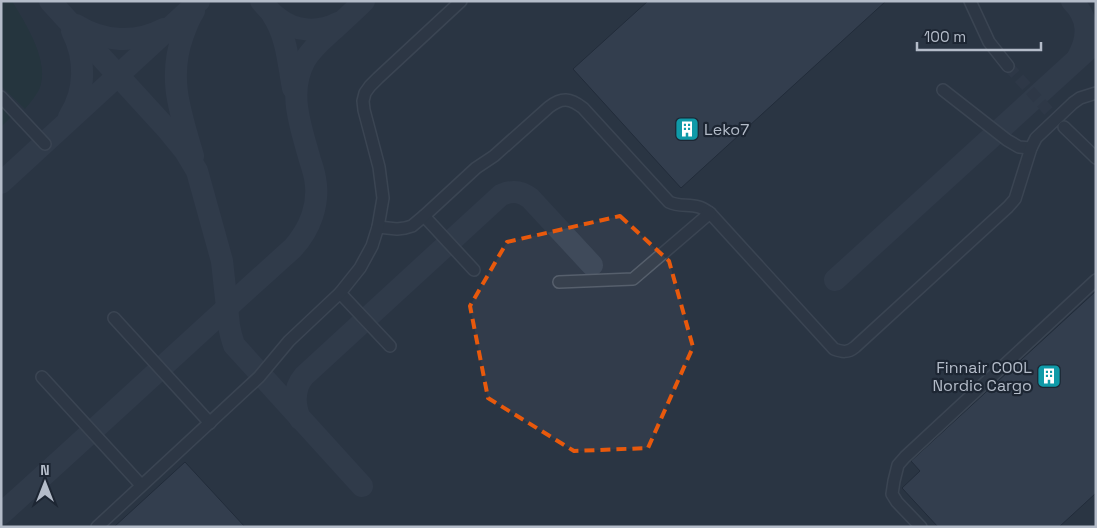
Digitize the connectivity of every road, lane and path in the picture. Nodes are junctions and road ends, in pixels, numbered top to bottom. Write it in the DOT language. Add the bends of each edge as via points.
graph roads {
  1 [pos="460,1"];
  2 [pos="970,1"];
  3 [pos="1008,66"];
  4 [pos="943,90"];
  5 [pos="1096,93"];
  6 [pos="1,96"];
  7 [pos="1064,127"];
  8 [pos="45,144"];
  9 [pos="1031,148"];
  10 [pos="1096,158"];
  11 [pos="710,213"];
  12 [pos="424,216"];
  13 [pos="378,227"];
  14 [pos="474,270"];
  15 [pos="1096,280"];
  16 [pos="558,282"];
  17 [pos="340,294"];
  18 [pos="114,318"];
  19 [pos="390,346"];
  20 [pos="42,377"];
  21 [pos="210,423"];
  22 [pos="141,485"];
  23 [pos="97,527"];
  24 [pos="921,527"];
  1 -- 13 [label="lane" via="365,93 364,110 382,183"];
  2 -- 3 [label="lane" via="988,42"];
  4 -- 9 [label="lane" via="1007,140 1019,147"];
  5 -- 9 [label="lane" via="1073,103 1039,134"];
  6 -- 8 [label="lane"];
  7 -- 10 [label="lane"];
  9 -- 11 [label="lane" via="1015,199 1008,207 846,352 834,348"];
  11 -- 12 [label="lane" via="700,207 669,202 583,108 576,102 562,100 549,107 476,168"];
  11 -- 16 [label="lane" via="633,279"];
  12 -- 13 [label="lane" via="405,228"];
  12 -- 14 [label="lane"];
  13 -- 17 [label="lane" via="360,268"];
  15 -- 24 [label="lane" via="898,465 892,494"];
  17 -- 19 [label="lane"];
  17 -- 21 [label="lane" via="289,340 259,377"];
  18 -- 21 [label="lane"];
  20 -- 22 [label="lane"];
  21 -- 22 [label="lane"];
  22 -- 23 [label="lane"];
}
